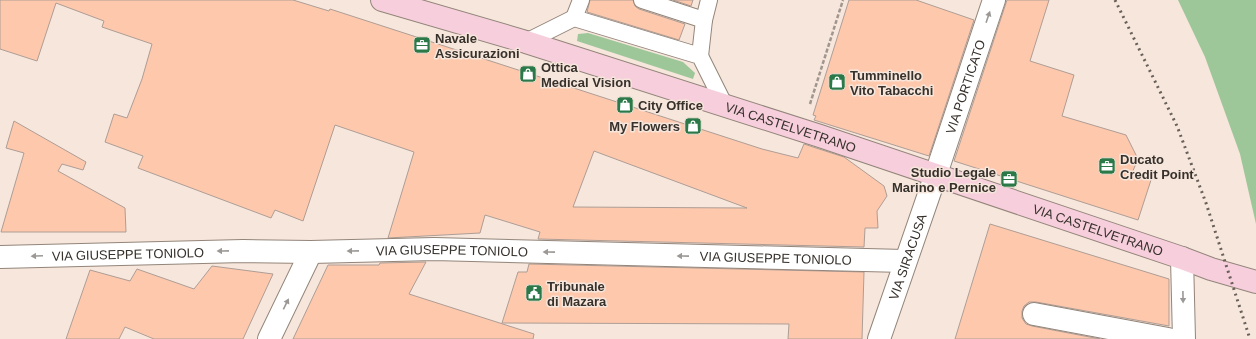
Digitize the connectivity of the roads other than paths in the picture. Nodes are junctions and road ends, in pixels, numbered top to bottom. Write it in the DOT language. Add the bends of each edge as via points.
graph roads {
  1 [pos="382,0"];
  2 [pos="581,0"];
  3 [pos="642,0"];
  4 [pos="709,0"];
  5 [pos="994,0"];
  6 [pos="427,7"];
  7 [pos="574,18"];
  8 [pos="704,20"];
  9 [pos="526,42"];
  10 [pos="700,56"];
  11 [pos="725,106"];
  12 [pos="936,174"];
  13 [pos="311,252"];
  14 [pos="0,257"];
  15 [pos="904,261"];
  16 [pos="1189,261"];
  17 [pos="1256,282"];
  18 [pos="1034,314"];
  19 [pos="269,339"];
  20 [pos="879,339"];
  21 [pos="1168,339"];
  22 [pos="1184,339"];
  1 -- 6 [label="main road, VIA CASTELVETRANO"];
  2 -- 7 [label="lane"];
  3 -- 8 [label="lane"];
  4 -- 8 [label="lane"];
  12 -- 5 [label="street, VIA PORTICATO, one-way"];
  6 -- 9 [label="main road, VIA CASTELVETRANO"];
  7 -- 9 [label="lane"];
  7 -- 10 [label="lane"];
  8 -- 10 [label="lane"];
  9 -- 11 [label="main road, VIA CASTELVETRANO"];
  10 -- 11 [label="lane"];
  11 -- 12 [label="main road, VIA CASTELVETRANO"];
  12 -- 15 [label="street, VIA SIRACUSA"];
  12 -- 16 [label="main road, VIA CASTELVETRANO"];
  13 -- 14 [label="street, VIA GIUSEPPE TONIOLO, one-way" via="243,250"];
  15 -- 13 [label="street, VIA GIUSEPPE TONIOLO, one-way" via="434,249"];
  19 -- 13 [label="street, one-way"];
  15 -- 20 [label="street, VIA SIRACUSA"];
  16 -- 17 [label="main road, VIA CASTELVETRANO"];
  16 -- 22 [label="street, one-way"];
  18 -- 21 [label="street"];
}
